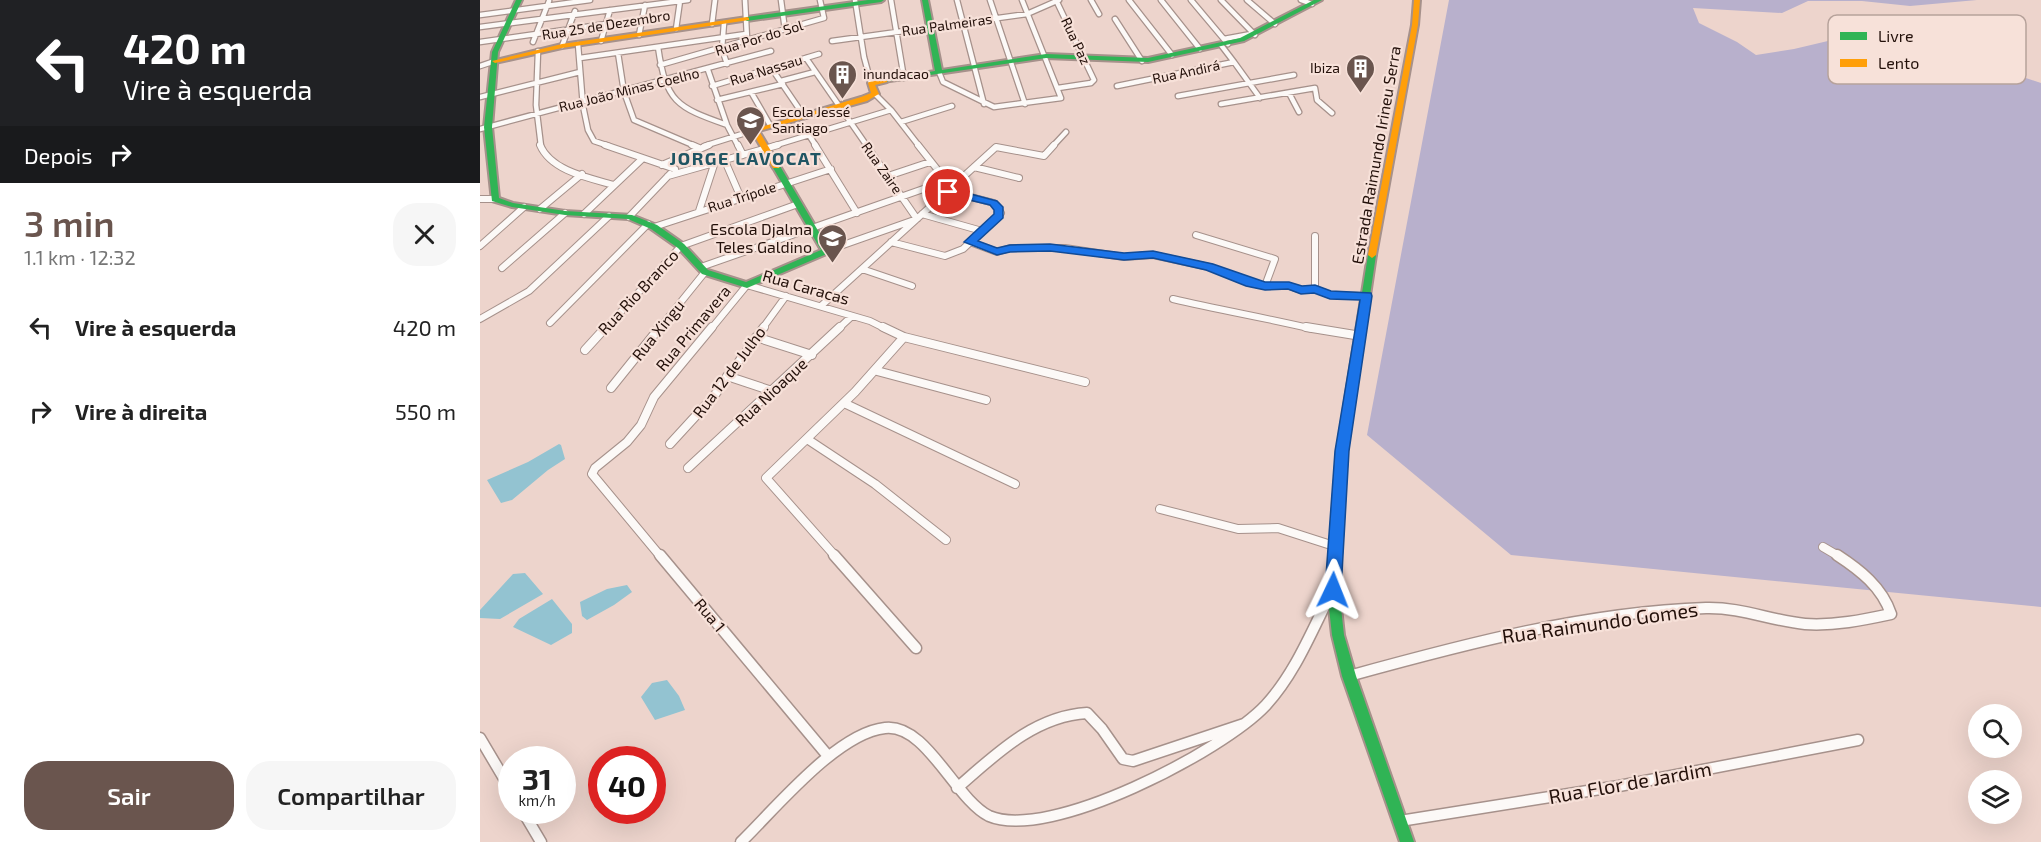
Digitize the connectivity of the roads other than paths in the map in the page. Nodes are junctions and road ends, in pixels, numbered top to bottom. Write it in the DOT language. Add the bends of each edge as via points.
graph roads {
  1 [pos="590,0"];
  2 [pos="640,0"];
  3 [pos="688,0"];
  4 [pos="715,0"];
  5 [pos="745,0"];
  6 [pos="781,0"];
  7 [pos="881,0"];
  8 [pos="891,0"];
  9 [pos="925,0"];
  10 [pos="957,0"];
  11 [pos="990,0"];
  12 [pos="1022,0"];
  13 [pos="1057,0"];
  14 [pos="1090,0"];
  15 [pos="1129,0"];
  16 [pos="1170,0"];
  17 [pos="1191,0"];
  18 [pos="1221,0"];
  19 [pos="1246,0"];
  20 [pos="1301,0"];
  21 [pos="1417,0"];
  22 [pos="680,1"];
  23 [pos="1161,1"];
  24 [pos="578,2"];
  25 [pos="855,2"];
  26 [pos="1316,2"];
  27 [pos="548,3"];
  28 [pos="516,5"];
  29 [pos="645,5"];
  30 [pos="638,6"];
  31 [pos="480,8"];
  32 [pos="822,9"];
  33 [pos="610,10"];
  34 [pos="493,13"];
  35 [pos="782,14"];
  36 [pos="1027,14"];
  37 [pos="1099,14"];
  38 [pos="480,15"];
  39 [pos="574,15"];
  40 [pos="996,18"];
  41 [pos="542,19"];
  42 [pos="1115,19"];
  43 [pos="745,20"];
  44 [pos="724,23"];
  45 [pos="964,23"];
  46 [pos="508,24"];
  47 [pos="606,24"];
  48 [pos="712,24"];
  49 [pos="1275,24"];
  50 [pos="480,27"];
  51 [pos="930,27"];
  52 [pos="676,29"];
  53 [pos="568,30"];
  54 [pos="785,30"];
  55 [pos="896,32"];
  56 [pos="535,34"];
  57 [pos="746,34"];
  58 [pos="1253,34"];
  59 [pos="639,35"];
  60 [pos="862,37"];
  61 [pos="724,38"];
  62 [pos="500,39"];
  63 [pos="601,41"];
  64 [pos="832,41"];
  65 [pos="480,42"];
  66 [pos="747,42"];
  67 [pos="1224,43"];
  68 [pos="578,44"];
  69 [pos="535,46"];
  70 [pos="562,46"];
  71 [pos="658,47"];
  72 [pos="722,49"];
  73 [pos="1200,49"];
  74 [pos="771,51"];
  75 [pos="618,53"];
  76 [pos="819,54"];
  77 [pos="1172,55"];
  78 [pos="1046,56"];
  79 [pos="1084,57"];
  80 [pos="580,58"];
  81 [pos="806,58"];
  82 [pos="1010,60"];
  83 [pos="1142,60"];
  84 [pos="495,61"];
  85 [pos="1234,62"];
  86 [pos="726,64"];
  87 [pos="660,65"];
  88 [pos="480,66"];
  89 [pos="975,66"];
  90 [pos="772,69"];
  91 [pos="708,70"];
  92 [pos="580,72"];
  93 [pos="815,72"];
  94 [pos="939,72"];
  95 [pos="1294,75"];
  96 [pos="904,78"];
  97 [pos="665,81"];
  98 [pos="1250,81"];
  99 [pos="537,82"];
  100 [pos="782,82"];
  101 [pos="712,86"];
  102 [pos="1117,86"];
  103 [pos="1058,88"];
  104 [pos="873,89"];
  105 [pos="624,92"];
  106 [pos="751,92"];
  107 [pos="1289,93"];
  108 [pos="492,94"];
  109 [pos="1178,96"];
  110 [pos="480,97"];
  111 [pos="1260,98"];
  112 [pos="717,100"];
  113 [pos="582,102"];
  114 [pos="984,104"];
  115 [pos="1026,104"];
  116 [pos="1221,104"];
  117 [pos="839,106"];
  118 [pos="952,106"];
  119 [pos="891,110"];
  120 [pos="1299,112"];
  121 [pos="1332,113"];
  122 [pos="536,114"];
  123 [pos="804,116"];
  124 [pos="850,122"];
  125 [pos="901,122"];
  126 [pos="727,125"];
  127 [pos="770,126"];
  128 [pos="484,128"];
  129 [pos="755,130"];
  130 [pos="1066,132"];
  131 [pos="809,135"];
  132 [pos="734,137"];
  133 [pos="699,148"];
  134 [pos="765,148"];
  135 [pos="687,155"];
  136 [pos="743,156"];
  137 [pos="642,159"];
  138 [pos="725,161"];
  139 [pos="930,162"];
  140 [pos="662,165"];
  141 [pos="714,165"];
  142 [pos="974,168"];
  143 [pos="675,169"];
  144 [pos="831,169"];
  145 [pos="582,174"];
  146 [pos="668,176"];
  147 [pos="888,176"];
  148 [pos="1019,178"];
  149 [pos="946,181"];
  150 [pos="787,183"];
  151 [pos="614,185"];
  152 [pos="954,186"];
  153 [pos="948,192"];
  154 [pos="741,198"];
  155 [pos="903,198"];
  156 [pos="480,199"];
  157 [pos="495,199"];
  158 [pos="798,204"];
  159 [pos="524,207"];
  160 [pos="540,209"];
  161 [pos="699,211"];
  162 [pos="565,213"];
  163 [pos="857,213"];
  164 [pos="584,214"];
  165 [pos="609,216"];
  166 [pos="629,217"];
  167 [pos="920,217"];
  168 [pos="651,225"];
  169 [pos="812,227"];
  170 [pos="982,231"];
  171 [pos="1196,235"];
  172 [pos="1315,236"];
  173 [pos="891,242"];
  174 [pos="970,242"];
  175 [pos="480,246"];
  176 [pos="681,246"];
  177 [pos="826,251"];
  178 [pos="502,268"];
  179 [pos="703,269"];
  180 [pos="862,269"];
  181 [pos="747,285"];
  182 [pos="912,286"];
  183 [pos="1265,286"];
  184 [pos="1315,289"];
  185 [pos="786,296"];
  186 [pos="1366,296"];
  187 [pos="1173,299"];
  188 [pos="821,306"];
  189 [pos="852,316"];
  190 [pos="480,319"];
  191 [pos="550,323"];
  192 [pos="1361,336"];
  193 [pos="756,337"];
  194 [pos="904,337"];
  195 [pos="585,350"];
  196 [pos="812,355"];
  197 [pos="877,371"];
  198 [pos="727,376"];
  199 [pos="1085,382"];
  200 [pos="611,388"];
  201 [pos="772,391"];
  202 [pos="986,400"];
  203 [pos="846,404"];
  204 [pos="807,439"];
  205 [pos="670,444"];
  206 [pos="688,468"];
  207 [pos="592,474"];
  208 [pos="1015,484"];
  209 [pos="1160,509"];
  210 [pos="946,540"];
  211 [pos="1334,546"];
  212 [pos="1823,547"];
  213 [pos="1333,590"];
  214 [pos="916,648"];
  215 [pos="1349,676"];
  216 [pos="1247,723"];
  217 [pos="480,738"];
  218 [pos="1858,740"];
  219 [pos="828,756"];
  220 [pos="498,768"];
  221 [pos="957,788"];
  222 [pos="1400,821"];
  223 [pos="530,824"];
  224 [pos="541,842"];
  225 [pos="741,842"];
  226 [pos="1407,842"];
  1 -- 24 [label="street"];
  2 -- 30 [label="street"];
  3 -- 22 [label="street"];
  4 -- 48 [label="street"];
  5 -- 43 [label="street"];
  6 -- 35 [label="street"];
  7 -- 25 [label="street, Rua 25 de Dezembro"];
  8 -- 55 [label="street"];
  9 -- 51 [label="street"];
  10 -- 45 [label="street"];
  11 -- 40 [label="street"];
  12 -- 36 [label="street"];
  13 -- 36 [label="street, Rua Palmeiras"];
  13 -- 79 [label="street, Rua Paz"];
  14 -- 37 [label="street"];
  15 -- 77 [label="street"];
  16 -- 23 [label="street"];
  17 -- 67 [label="street, Rua Andirá"];
  18 -- 58 [label="street"];
  19 -- 49 [label="street"];
  20 -- 26 [label="street"];
  21 -- 186 [label="street, Estrada Raimundo Irineu Serra"];
  22 -- 29 [label="street"];
  22 -- 52 [label="street"];
  23 -- 73 [label="street"];
  24 -- 27 [label="street"];
  24 -- 39 [label="street"];
  25 -- 32 [label="street, Rua 25 de Dezembro"];
  25 -- 60 [label="street"];
  26 -- 49 [label="street"];
  27 -- 28 [label="street"];
  27 -- 41 [label="street"];
  28 -- 34 [label="street"];
  28 -- 46 [label="street"];
  29 -- 30 [label="street"];
  29 -- 59 [label="street"];
  30 -- 33 [label="street"];
  31 -- 34 [label="street"];
  32 -- 35 [label="street, Rua 25 de Dezembro"];
  32 -- 54 [label="street, Rua Por do Sol"];
  33 -- 39 [label="street"];
  33 -- 47 [label="street"];
  34 -- 38 [label="street"];
  35 -- 43 [label="street, Rua 25 de Dezembro"];
  35 -- 54 [label="street"];
  36 -- 40 [label="street, Rua Palmeiras"];
  36 -- 78 [label="street"];
  39 -- 41 [label="street"];
  39 -- 53 [label="street"];
  40 -- 45 [label="street, Rua Palmeiras"];
  40 -- 82 [label="street"];
  41 -- 46 [label="street"];
  41 -- 56 [label="street"];
  42 -- 83 [label="street"];
  43 -- 44 [label="street, Rua 25 de Dezembro"];
  43 -- 57 [label="street"];
  44 -- 48 [label="street, Rua 25 de Dezembro"];
  44 -- 61 [label="street"];
  45 -- 51 [label="street, Rua Palmeiras"];
  45 -- 89 [label="street"];
  46 -- 50 [label="street"];
  46 -- 62 [label="street"];
  47 -- 53 [label="street"];
  47 -- 63 [label="street"];
  48 -- 52 [label="street, Rua 25 de Dezembro"];
  49 -- 58 [label="street"];
  51 -- 55 [label="street, Rua Palmeiras"];
  51 -- 94 [label="street"];
  52 -- 59 [label="street, Rua 25 de Dezembro"];
  53 -- 56 [label="street"];
  53 -- 70 [label="street"];
  54 -- 66 [label="street, Rua Por do Sol"];
  55 -- 60 [label="street, Rua Palmeiras"];
  55 -- 96 [label="street"];
  56 -- 62 [label="street"];
  56 -- 69 [label="street"];
  57 -- 61 [label="street"];
  57 -- 66 [label="street"];
  58 -- 67 [label="street"];
  59 -- 63 [label="street, Rua 25 de Dezembro"];
  60 -- 64 [label="street, Rua Palmeiras"];
  60 -- 104 [label="street"];
  61 -- 71 [label="street"];
  61 -- 72 [label="street"];
  62 -- 65 [label="street"];
  62 -- 84 [label="street"];
  63 -- 68 [label="street, Rua 25 de Dezembro"];
  66 -- 72 [label="street, Rua Por do Sol"];
  67 -- 73 [label="street"];
  67 -- 85 [label="street, Rua Andirá"];
  68 -- 70 [label="street, Rua 25 de Dezembro"];
  68 -- 80 [label="street"];
  69 -- 70 [label="street, Rua 25 de Dezembro"];
  69 -- 84 [label="street, Rua 25 de Dezembro"];
  69 -- 99 [label="street"];
  71 -- 75 [label="street"];
  71 -- 87 [label="street"];
  72 -- 86 [label="street"];
  72 -- 87 [label="street, Rua Por do Sol"];
  73 -- 77 [label="street"];
  74 -- 86 [label="street, Rua João Minas Coelho"];
  75 -- 80 [label="street"];
  75 -- 105 [label="street"];
  76 -- 81 [label="street, Rua Nassau"];
  77 -- 83 [label="street"];
  78 -- 79 [label="street"];
  78 -- 82 [label="street"];
  78 -- 103 [label="street"];
  79 -- 83 [label="street"];
  79 -- 103 [label="street, Rua Paz" via="1093,82"];
  80 -- 92 [label="street"];
  81 -- 90 [label="street, Rua Nassau"];
  81 -- 93 [label="street, Rua Zaire"];
  82 -- 89 [label="street"];
  82 -- 115 [label="street"];
  84 -- 88 [label="street, Rua 25 de Dezembro"];
  84 -- 108 [label="street"];
  85 -- 98 [label="street"];
  85 -- 102 [label="street, Rua Andirá"];
  86 -- 91 [label="street, Rua João Minas Coelho"];
  87 -- 97 [label="street"];
  89 -- 94 [label="street"];
  89 -- 114 [label="street"];
  90 -- 100 [label="street"];
  90 -- 101 [label="street, Rua Nassau"];
  91 -- 97 [label="street, Rua João Minas Coelho"];
  91 -- 101 [label="street"];
  92 -- 99 [label="street"];
  92 -- 113 [label="street"];
  93 -- 100 [label="street"];
  93 -- 117 [label="street, Rua Zaire"];
  94 -- 96 [label="street"];
  94 -- 114 [label="street" via="943,82"];
  95 -- 98 [label="street"];
  96 -- 104 [label="street"];
  97 -- 105 [label="street, Rua João Minas Coelho"];
  97 -- 126 [label="street" via="678,105"];
  98 -- 109 [label="street"];
  98 -- 111 [label="street"];
  99 -- 108 [label="street"];
  99 -- 122 [label="street"];
  100 -- 106 [label="street"];
  100 -- 123 [label="street"];
  101 -- 112 [label="street"];
  103 -- 115 [label="street" via="1060,98"];
  104 -- 117 [label="street"];
  104 -- 119 [label="street"];
  105 -- 113 [label="street, Rua João Minas Coelho"];
  105 -- 133 [label="street" via="634,120"];
  106 -- 112 [label="street"];
  106 -- 127 [label="street"];
  107 -- 111 [label="street"];
  107 -- 120 [label="street"];
  107 -- 121 [label="street" via="1315,88 1317,100"];
  108 -- 110 [label="street"];
  108 -- 128 [label="street"];
  111 -- 116 [label="street"];
  112 -- 126 [label="street"];
  113 -- 122 [label="street, Rua João Minas Coelho"];
  113 -- 137 [label="street" via="594,141"];
  114 -- 115 [label="street"];
  117 -- 123 [label="street"];
  117 -- 124 [label="street, Rua Zaire"];
  118 -- 125 [label="street"];
  119 -- 124 [label="street"];
  119 -- 125 [label="street"];
  122 -- 128 [label="street, Rua João Minas Coelho"];
  122 -- 145 [label="street" via="541,148 546,156"];
  123 -- 127 [label="street"];
  124 -- 131 [label="street"];
  124 -- 147 [label="street, Rua Zaire"];
  125 -- 139 [label="street"];
  126 -- 132 [label="street"];
  127 -- 129 [label="street"];
  128 -- 157 [label="street"];
  129 -- 132 [label="street"];
  129 -- 134 [label="street"];
  130 -- 142 [label="street" via="1044,156 996,147"];
  131 -- 134 [label="street"];
  131 -- 144 [label="street"];
  132 -- 133 [label="street"];
  132 -- 136 [label="street"];
  133 -- 135 [label="street"];
  134 -- 136 [label="street"];
  134 -- 150 [label="street"];
  135 -- 140 [label="street"];
  135 -- 143 [label="street"];
  136 -- 138 [label="street"];
  137 -- 140 [label="street"];
  137 -- 151 [label="street"];
  138 -- 141 [label="street"];
  138 -- 154 [label="street"];
  139 -- 147 [label="street"];
  139 -- 149 [label="street"];
  140 -- 143 [label="street"];
  141 -- 146 [label="street"];
  141 -- 161 [label="street"];
  142 -- 148 [label="street"];
  142 -- 152 [label="street"];
  143 -- 146 [label="street"];
  144 -- 150 [label="street, Rua Trípole"];
  144 -- 163 [label="street"];
  145 -- 151 [label="street"];
  145 -- 160 [label="street"];
  146 -- 166 [label="street"];
  147 -- 155 [label="street, Rua Zaire"];
  149 -- 152 [label="street"];
  149 -- 155 [label="street"];
  150 -- 154 [label="street, Rua Trípole"];
  150 -- 158 [label="street"];
  151 -- 164 [label="street"];
  152 -- 153 [label="street"];
  153 -- 167 [label="street"];
  153 -- 170 [label="street" via="991,202 1000,209 1001,213"];
  154 -- 161 [label="street, Rua Trípole"];
  155 -- 163 [label="street"];
  155 -- 167 [label="street, Rua Zaire"];
  156 -- 157 [label="street"];
  157 -- 159 [label="street"];
  158 -- 169 [label="street"];
  158 -- 176 [label="street, Rua Rio Branco"];
  159 -- 160 [label="street"];
  159 -- 175 [label="street"];
  160 -- 162 [label="street"];
  161 -- 168 [label="street, Rua Trípole"];
  162 -- 164 [label="street"];
  162 -- 178 [label="street"];
  163 -- 169 [label="street"];
  164 -- 165 [label="street"];
  165 -- 166 [label="street"];
  165 -- 190 [label="street" via="529,291"];
  166 -- 168 [label="street"];
  167 -- 170 [label="street"];
  167 -- 173 [label="street"];
  167 -- 177 [label="street, Rua Primavera"];
  168 -- 176 [label="street"];
  168 -- 191 [label="street, Rua Trípole"];
  169 -- 177 [label="street"];
  169 -- 179 [label="street"];
  170 -- 174 [label="street"];
  171 -- 183 [label="street" via="1275,259"];
  172 -- 184 [label="street"];
  173 -- 174 [label="street" via="945,256"];
  173 -- 180 [label="street"];
  174 -- 183 [label="street" via="997,252 1010,248 1065,248 1124,256 1153,255 1209,267"];
  176 -- 179 [label="street"];
  176 -- 195 [label="street, Rua Rio Branco"];
  177 -- 181 [label="street, Rua Primavera"];
  179 -- 181 [label="street, Rua Caracas"];
  179 -- 200 [label="street, Rua Xingu"];
  180 -- 182 [label="street"];
  180 -- 188 [label="street"];
  181 -- 185 [label="street, Rua Caracas"];
  181 -- 207 [label="street, Rua Primavera" via="654,397 641,425"];
  183 -- 184 [label="street"];
  184 -- 186 [label="street" via="1330,295"];
  185 -- 188 [label="street, Rua Caracas"];
  185 -- 193 [label="street, Rua 12 de Julho"];
  186 -- 192 [label="street, Estrada Raimundo Irineu Serra"];
  187 -- 192 [label="street"];
  188 -- 189 [label="street, Rua Caracas"];
  189 -- 194 [label="street, Rua Caracas"];
  189 -- 196 [label="street, Rua Nioaque"];
  192 -- 211 [label="street, Estrada Raimundo Irineu Serra" via="1342,451"];
  193 -- 196 [label="street"];
  193 -- 198 [label="street, Rua 12 de Julho"];
  194 -- 197 [label="street"];
  194 -- 199 [label="street, Rua Caracas"];
  196 -- 201 [label="street, Rua Nioaque"];
  197 -- 202 [label="street"];
  197 -- 203 [label="street"];
  198 -- 201 [label="street"];
  198 -- 205 [label="street, Rua 12 de Julho"];
  201 -- 206 [label="street, Rua Nioaque"];
  203 -- 204 [label="street"];
  203 -- 208 [label="street"];
  204 -- 210 [label="street" via="875,484"];
  204 -- 214 [label="street" via="766,478"];
  207 -- 219 [label="street, Rua 1"];
  209 -- 211 [label="street" via="1238,529 1278,528"];
  211 -- 213 [label="street, Estrada Raimundo Irineu Serra"];
  212 -- 215 [label="street, Rua Raimundo Gomes" via="1864,574 1892,611 1806,624 1728,608 1661,610 1523,632"];
  213 -- 215 [label="street, Estrada Raimundo Irineu Serra" via="1338,635"];
  213 -- 216 [label="street" via="1284,682"];
  215 -- 222 [label="street, Estrada Raimundo Irineu Serra"];
  216 -- 221 [label="street" via="1179,767 1058,819 1004,823 981,810"];
  216 -- 221 [label="street" via="1133,761 1123,759 1087,713 1076,712 1039,725 1010,743"];
  217 -- 220 [label="street"];
  218 -- 222 [label="street, Rua Flor de Jardim" via="1619,786"];
  219 -- 221 [label="street" via="854,738 888,727 915,736"];
  219 -- 225 [label="street"];
  222 -- 226 [label="street, Estrada Raimundo Irineu Serra"];
  223 -- 224 [label="street"];
}
